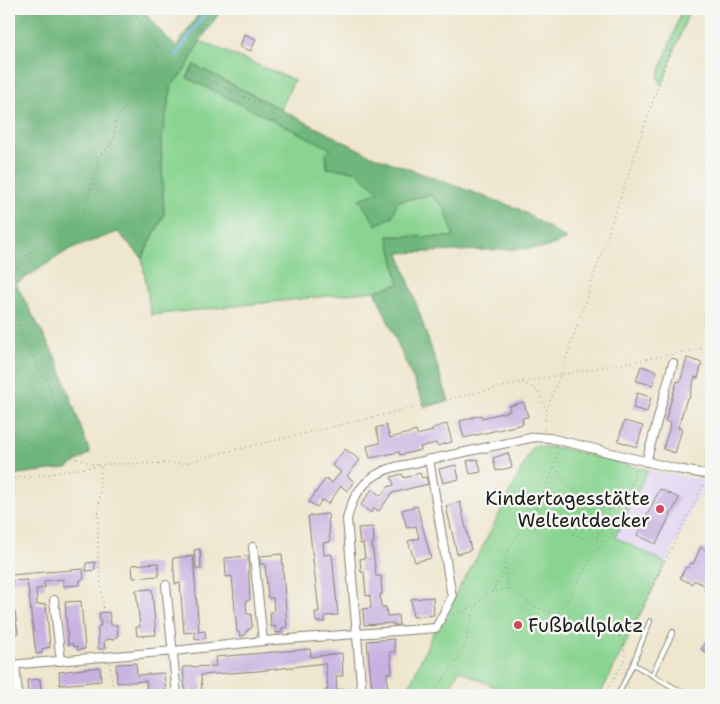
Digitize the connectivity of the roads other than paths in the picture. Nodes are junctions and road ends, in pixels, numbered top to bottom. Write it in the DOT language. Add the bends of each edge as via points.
graph roads {
  1 [pos="673,364"];
  2 [pos="429,460"];
  3 [pos="642,461"];
  4 [pos="710,475"];
  5 [pos="253,547"];
  6 [pos="166,585"];
  7 [pos="54,600"];
  8 [pos="650,621"];
  9 [pos="673,632"];
  10 [pos="357,635"];
  11 [pos="263,641"];
  12 [pos="174,651"];
  13 [pos="61,661"];
  14 [pos="633,664"];
  15 [pos="12,665"];
  16 [pos="652,675"];
  17 [pos="18,695"];
  18 [pos="177,695"];
  19 [pos="362,695"];
  20 [pos="618,695"];
  21 [pos="687,695"];
  1 -- 3 [label="street"];
  2 -- 3 [label="street" via="530,437 543,437"];
  2 -- 10 [label="street" via="384,470 359,489 353,499 347,529"];
  2 -- 10 [label="street" via="452,597 436,628"];
  3 -- 4 [label="street"];
  5 -- 11 [label="street"];
  6 -- 12 [label="street"];
  7 -- 13 [label="street"];
  8 -- 14 [label="lane"];
  9 -- 16 [label="lane"];
  10 -- 11 [label="street"];
  10 -- 19 [label="street"];
  11 -- 12 [label="street"];
  12 -- 13 [label="street"];
  12 -- 18 [label="street"];
  13 -- 15 [label="street"];
  14 -- 16 [label="lane"];
  14 -- 20 [label="lane"];
  15 -- 17 [label="street"];
  16 -- 21 [label="lane"];
}
